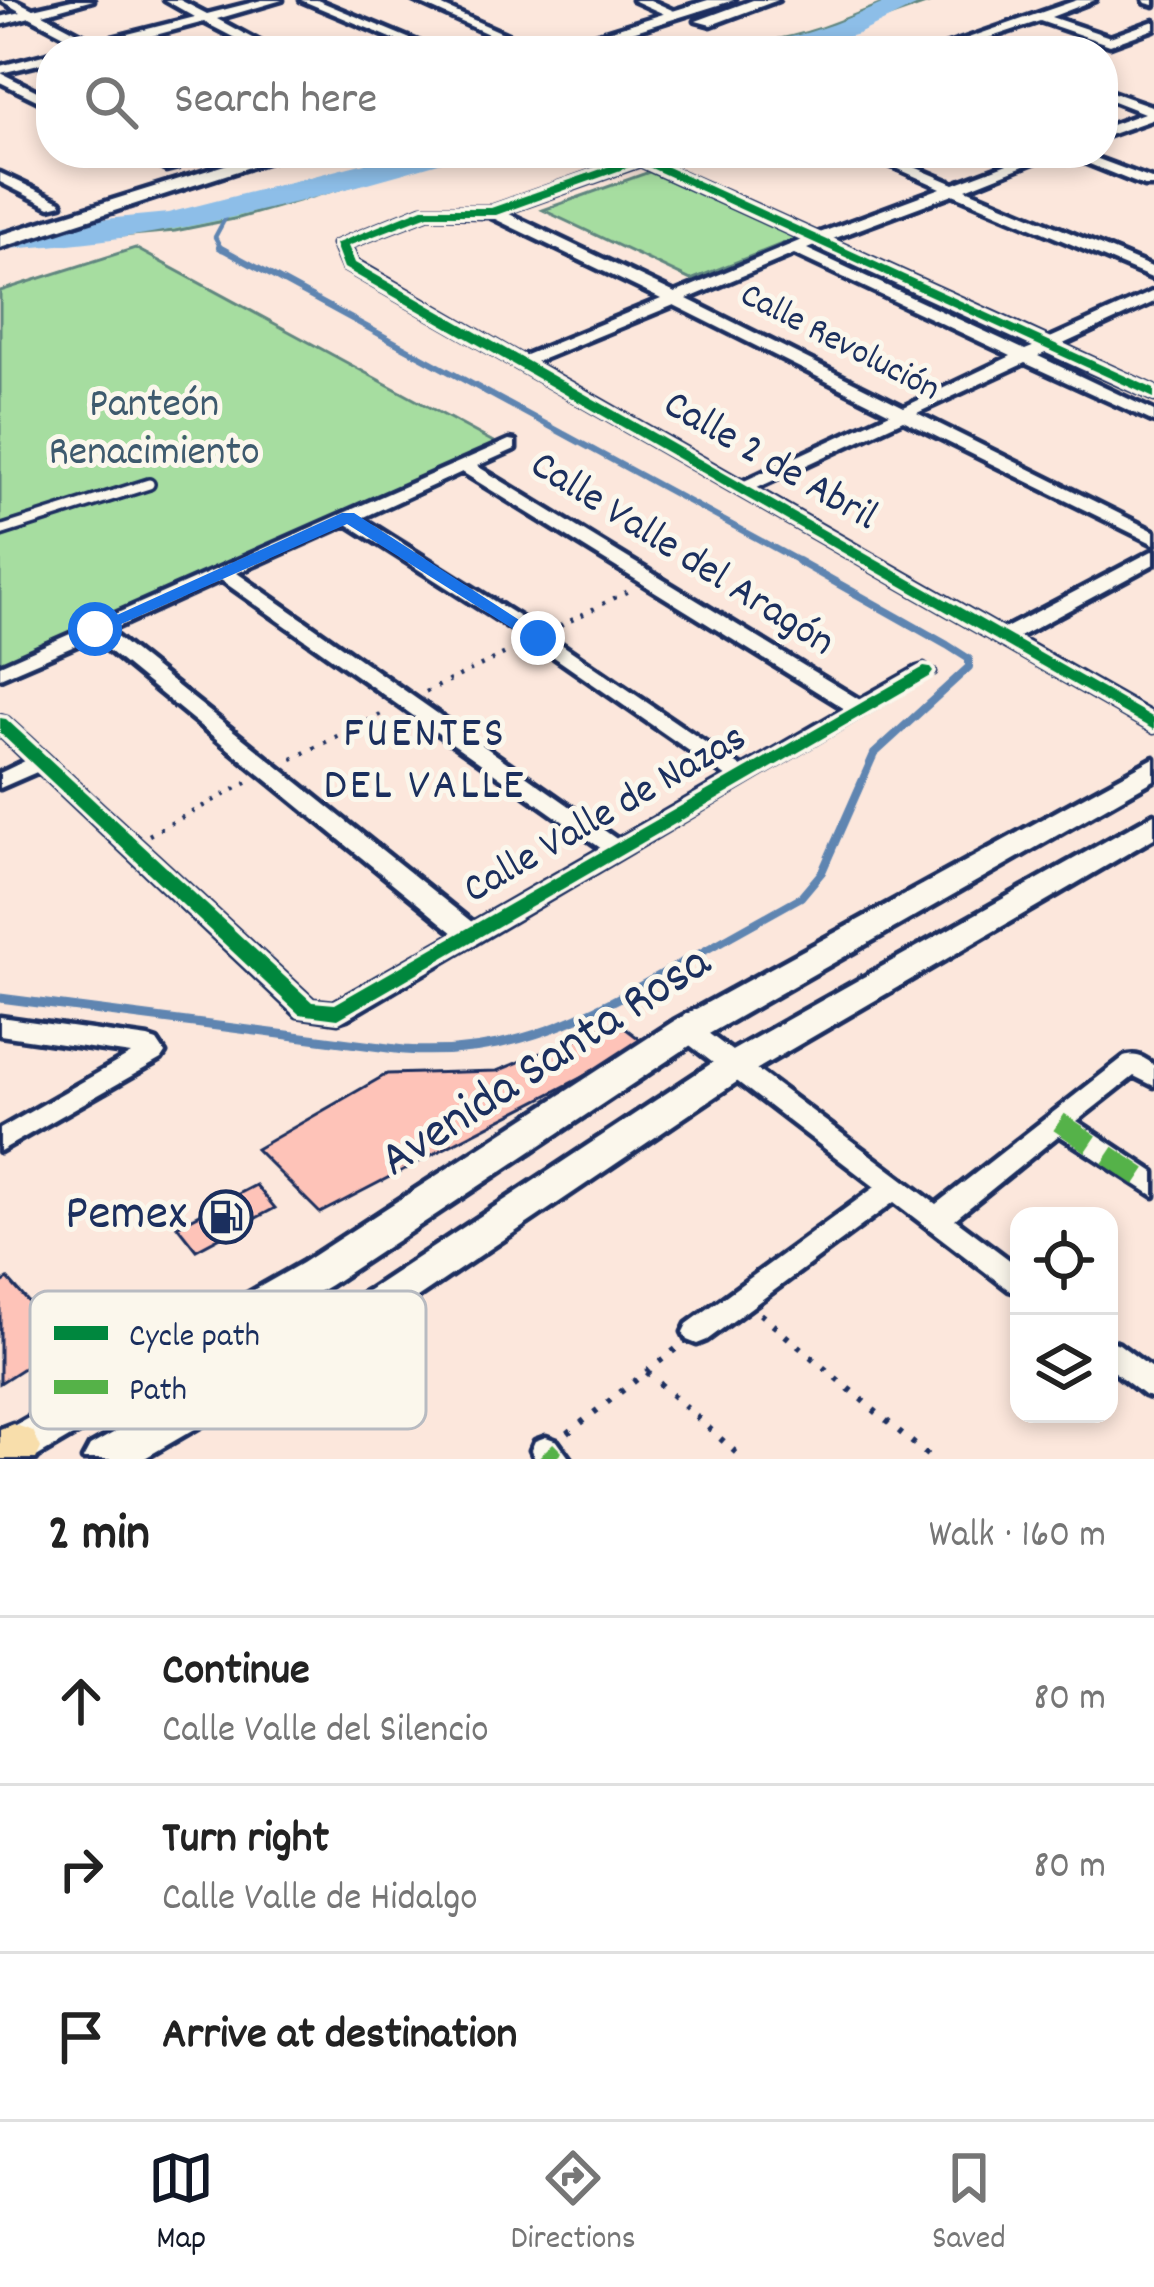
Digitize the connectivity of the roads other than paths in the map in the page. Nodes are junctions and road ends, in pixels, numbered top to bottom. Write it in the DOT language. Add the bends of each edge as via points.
graph roads {
  1 [pos="6,0"];
  2 [pos="87,0"];
  3 [pos="171,0"];
  4 [pos="276,0"];
  5 [pos="307,0"];
  6 [pos="418,0"];
  7 [pos="469,0"];
  8 [pos="639,0"];
  9 [pos="726,0"];
  10 [pos="770,0"];
  11 [pos="1089,0"];
  12 [pos="440,9"];
  13 [pos="33,13"];
  14 [pos="677,15"];
  15 [pos="1038,16"];
  16 [pos="204,19"];
  17 [pos="0,21"];
  18 [pos="1154,25"];
  19 [pos="75,36"];
  20 [pos="144,36"];
  21 [pos="239,36"];
  22 [pos="396,36"];
  23 [pos="502,36"];
  24 [pos="605,36"];
  25 [pos="660,36"];
  26 [pos="979,36"];
  27 [pos="1095,36"];
  28 [pos="1118,38"];
  29 [pos="36,62"];
  30 [pos="0,73"];
  31 [pos="36,94"];
  32 [pos="1118,99"];
  33 [pos="1154,113"];
  34 [pos="1118,115"];
  35 [pos="1135,121"];
  36 [pos="1118,127"];
  37 [pos="1154,128"];
  38 [pos="170,168"];
  39 [pos="228,168"];
  40 [pos="616,168"];
  41 [pos="661,168"];
  42 [pos="905,168"];
  43 [pos="1009,168"];
  44 [pos="1109,168"];
  45 [pos="0,176"];
  46 [pos="1149,183"];
  47 [pos="953,189"];
  48 [pos="492,212"];
  49 [pos="58,214"];
  50 [pos="4,220"];
  51 [pos="818,239"];
  52 [pos="0,242"];
  53 [pos="795,249"];
  54 [pos="1154,274"];
  55 [pos="1154,296"];
  56 [pos="678,297"];
  57 [pos="1045,346"];
  58 [pos="1021,356"];
  59 [pos="520,362"];
  60 [pos="1154,394"];
  61 [pos="899,414"];
  62 [pos="1154,417"];
  63 [pos="509,445"];
  64 [pos="464,465"];
  65 [pos="149,484"];
  66 [pos="741,489"];
  67 [pos="348,517"];
  68 [pos="0,531"];
  69 [pos="1154,538"];
  70 [pos="1154,556"];
  71 [pos="222,572"];
  72 [pos="95,629"];
  73 [pos="1004,638"];
  74 [pos="0,672"];
  75 [pos="924,672"];
  76 [pos="860,709"];
  77 [pos="0,723"];
  78 [pos="1154,724"];
  79 [pos="41,762"];
  80 [pos="1154,766"];
  81 [pos="743,778"];
  82 [pos="0,781"];
  83 [pos="1154,824"];
  84 [pos="618,850"];
  85 [pos="473,936"];
  86 [pos="0,1025"];
  87 [pos="687,1030"];
  88 [pos="734,1066"];
  89 [pos="1154,1077"];
  90 [pos="1058,1122"];
  91 [pos="0,1141"];
  92 [pos="1154,1186"];
  93 [pos="895,1187"];
  94 [pos="936,1219"];
  95 [pos="1010,1275"];
  96 [pos="286,1291"];
  97 [pos="398,1291"];
  98 [pos="697,1332"];
  99 [pos="1118,1359"];
  100 [pos="1154,1386"];
  101 [pos="44,1429"];
  102 [pos="157,1429"];
  103 [pos="4,1452"];
  104 [pos="104,1459"];
  1 -- 13 [label="street"];
  2 -- 13 [label="street"];
  3 -- 16 [label="street"];
  4 -- 16 [label="street"];
  5 -- 22 [label="street"];
  6 -- 12 [label="street"];
  7 -- 12 [label="street"];
  8 -- 14 [label="street"];
  9 -- 14 [label="main road"];
  10 -- 25 [label="main road"];
  11 -- 15 [label="street"];
  12 -- 23 [label="street"];
  13 -- 17 [label="street"];
  13 -- 19 [label="street"];
  14 -- 24 [label="main road"];
  15 -- 26 [label="street"];
  15 -- 27 [label="street"];
  16 -- 20 [label="street"];
  16 -- 21 [label="street"];
  18 -- 28 [label="street"];
  29 -- 30 [label="street"];
  30 -- 31 [label="street"];
  32 -- 33 [label="street"];
  33 -- 35 [label="street"];
  34 -- 35 [label="street"];
  35 -- 36 [label="street"];
  35 -- 37 [label="street"];
  38 -- 49 [label="main road"];
  39 -- 49 [label="main road"];
  40 -- 48 [label="street"];
  41 -- 51 [label="street"];
  42 -- 47 [label="street"];
  43 -- 47 [label="street"];
  44 -- 46 [label="street"];
  45 -- 49 [label="street"];
  47 -- 51 [label="street"];
  47 -- 54 [label="street"];
  48 -- 56 [label="street, Calle Revolución"];
  48 -- 59 [label="street, Calle 2 de Abril" via="428,211 341,244 349,265"];
  49 -- 50 [label="main road"];
  49 -- 52 [label="main road"];
  51 -- 53 [label="street"];
  51 -- 57 [label="street"];
  53 -- 56 [label="street"];
  53 -- 58 [label="street"];
  55 -- 57 [label="street"];
  56 -- 59 [label="street"];
  56 -- 61 [label="street, Calle Revolución"];
  57 -- 58 [label="street"];
  57 -- 60 [label="street"];
  58 -- 61 [label="street"];
  58 -- 62 [label="street"];
  59 -- 66 [label="street, Calle 2 de Abril"];
  61 -- 66 [label="street"];
  61 -- 69 [label="street, Calle Revolución"];
  63 -- 64 [label="street"];
  64 -- 67 [label="street"];
  64 -- 76 [label="street, Calle Valle del Aragón"];
  65 -- 68 [label="lane"];
  66 -- 73 [label="street, Calle 2 de Abril"];
  67 -- 71 [label="street"];
  67 -- 81 [label="street"];
  70 -- 73 [label="street"];
  71 -- 72 [label="street"];
  71 -- 84 [label="street"];
  72 -- 74 [label="street"];
  72 -- 85 [label="street"];
  73 -- 78 [label="street, Calle 2 de Abril"];
  75 -- 76 [label="street, Calle Valle de Nazas"];
  76 -- 81 [label="street, Calle Valle de Nazas"];
  77 -- 79 [label="street"];
  79 -- 82 [label="street"];
  79 -- 85 [label="street, Calle Valle de Nazas" via="306,1009 338,1012"];
  80 -- 87 [label="main road, Avenida Santa Rosa"];
  81 -- 84 [label="street, Calle Valle de Nazas"];
  83 -- 88 [label="main road"];
  84 -- 85 [label="street, Calle Valle de Nazas"];
  86 -- 91 [label="street" via="148,1047 152,1054"];
  87 -- 88 [label="street"];
  87 -- 96 [label="main road, Avenida Santa Rosa"];
  88 -- 93 [label="street"];
  88 -- 97 [label="main road"];
  89 -- 90 [label="street" via="1132,1063"];
  90 -- 92 [label="street"];
  90 -- 94 [label="street"];
  93 -- 94 [label="street"];
  93 -- 98 [label="street"];
  94 -- 95 [label="street"];
  99 -- 100 [label="street"];
  101 -- 103 [label="main road, Avenida Santa Rosa"];
  102 -- 104 [label="main road"];
}
